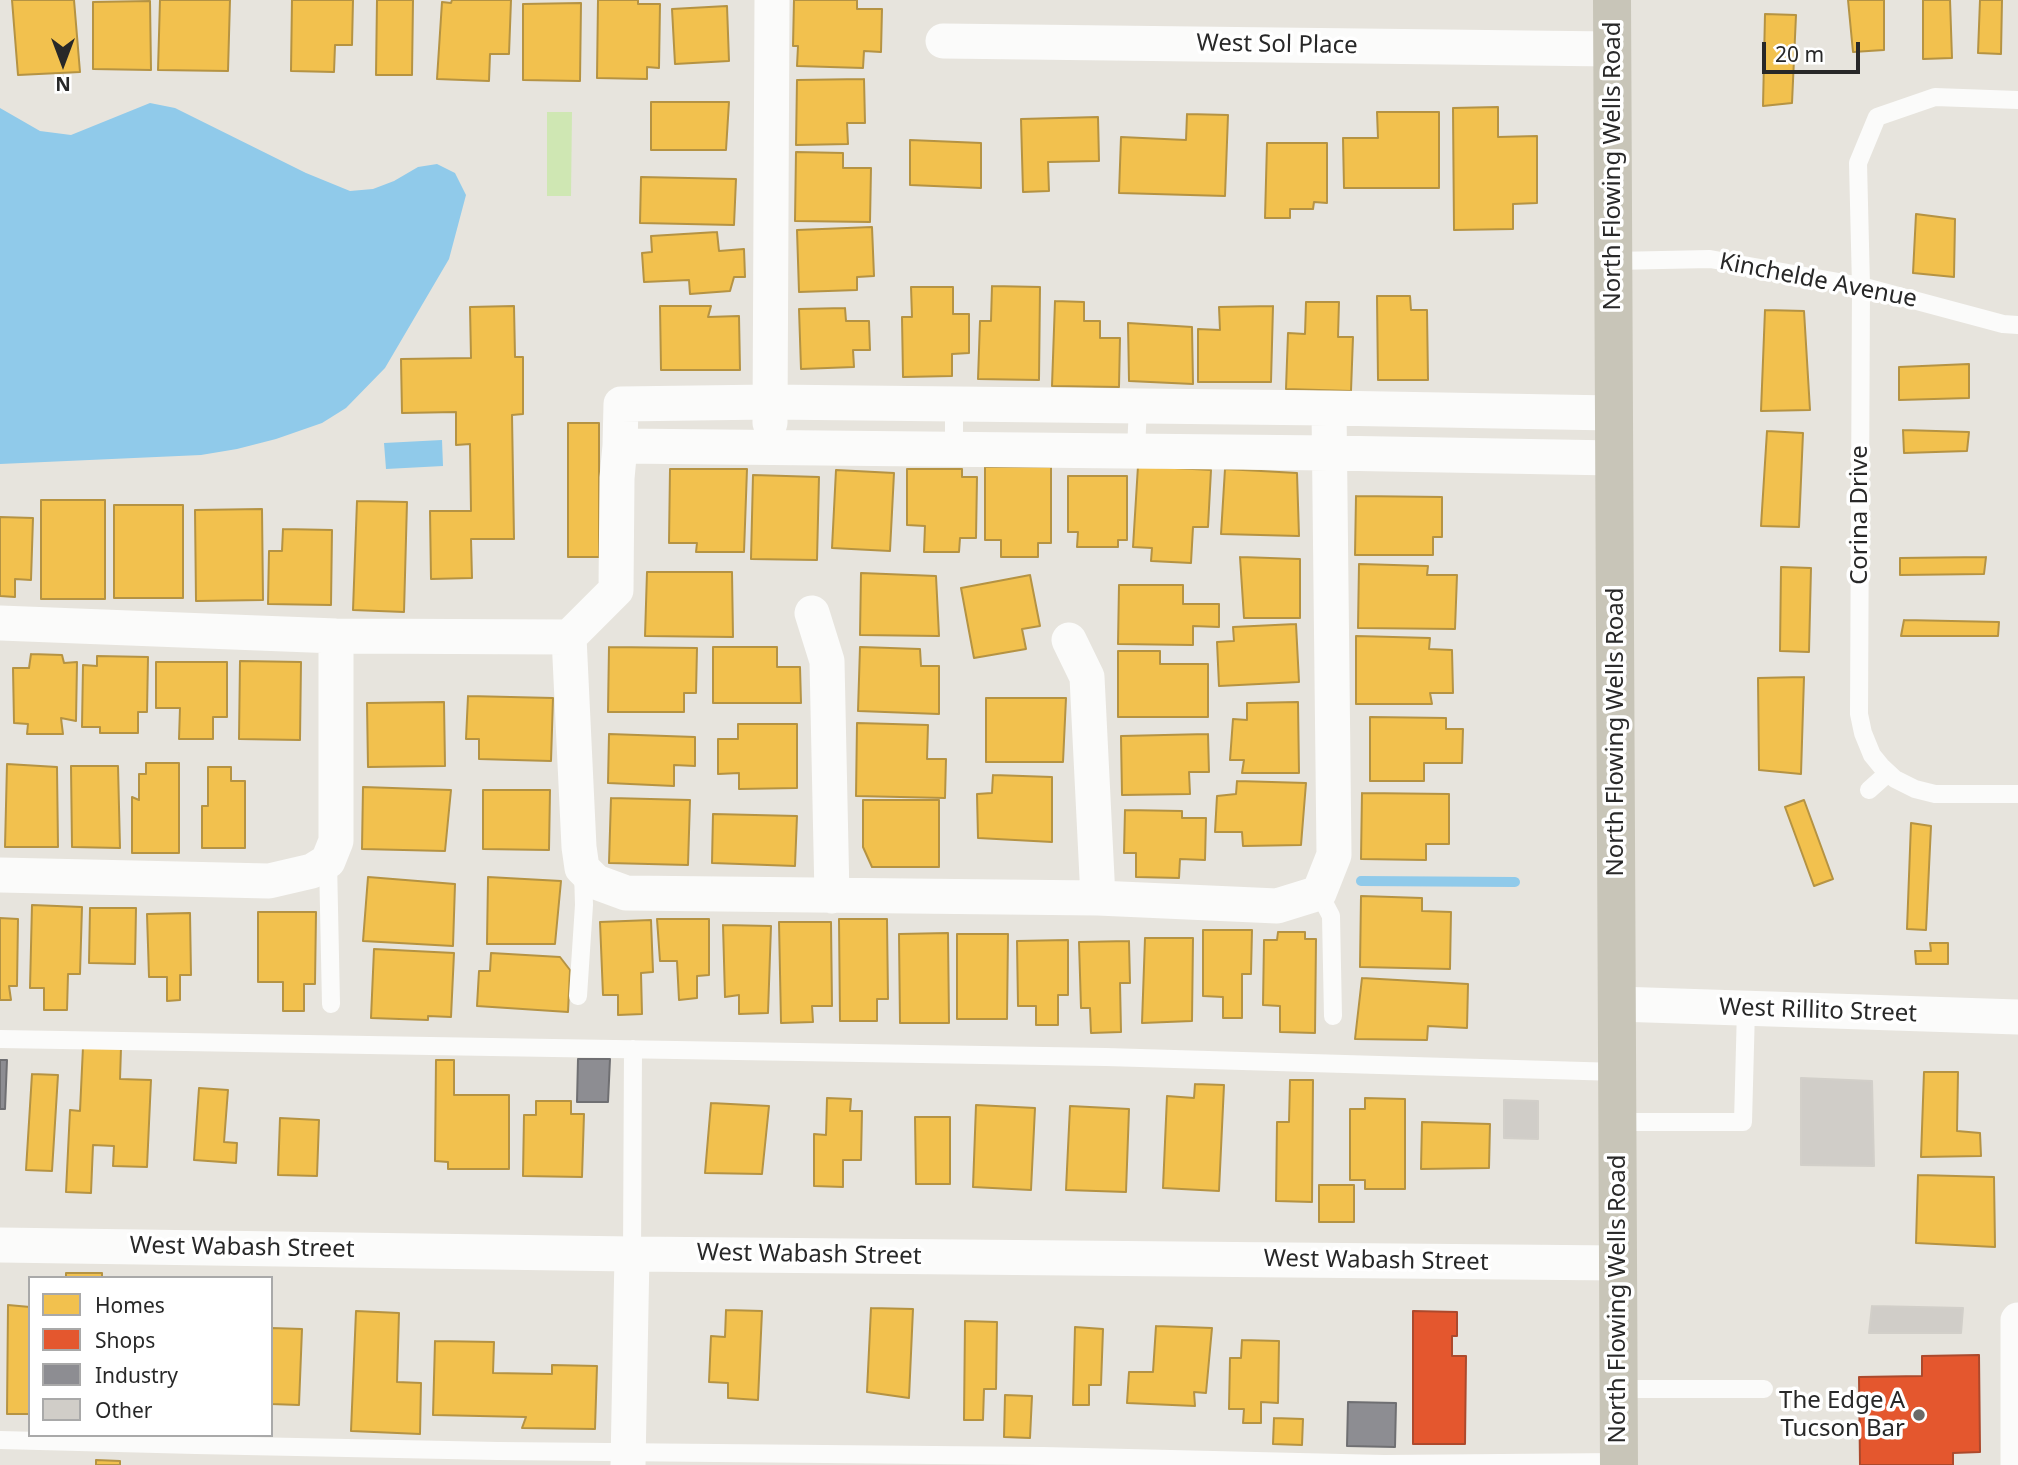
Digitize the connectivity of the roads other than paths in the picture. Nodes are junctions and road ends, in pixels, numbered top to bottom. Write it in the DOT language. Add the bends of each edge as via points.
graph roads {
  1 [pos="772,0"];
  2 [pos="1612,0"];
  3 [pos="943,41"];
  4 [pos="1612,48"];
  5 [pos="2018,100"];
  6 [pos="1614,261"];
  7 [pos="1861,286"];
  8 [pos="2018,325"];
  9 [pos="770,402"];
  10 [pos="954,405"];
  11 [pos="1138,406"];
  12 [pos="1329,408"];
  13 [pos="1614,413"];
  14 [pos="620,446"];
  15 [pos="770,447"];
  16 [pos="954,449"];
  17 [pos="1136,450"];
  18 [pos="1330,453"];
  19 [pos="1615,458"];
  20 [pos="812,612"];
  21 [pos="0,624"];
  22 [pos="336,636"];
  23 [pos="569,637"];
  24 [pos="1069,640"];
  25 [pos="1888,773"];
  26 [pos="1869,790"];
  27 [pos="2018,794"];
  28 [pos="328,862"];
  29 [pos="582,868"];
  30 [pos="0,875"];
  31 [pos="1319,893"];
  32 [pos="832,896"];
  33 [pos="1098,898"];
  34 [pos="578,996"];
  35 [pos="331,1004"];
  36 [pos="1617,1004"];
  37 [pos="1746,1009"];
  38 [pos="1333,1016"];
  39 [pos="2018,1017"];
  40 [pos="0,1039"];
  41 [pos="633,1049"];
  42 [pos="1618,1072"];
  43 [pos="1618,1122"];
  44 [pos="0,1245"];
  45 [pos="632,1254"];
  46 [pos="1618,1263"];
  47 [pos="2018,1320"];
  48 [pos="1763,1389"];
  49 [pos="1619,1390"];
  50 [pos="0,1440"];
  51 [pos="629,1458"];
  52 [pos="1619,1464"];
  53 [pos="2018,1465"];
  1 -- 9 [label="street"];
  2 -- 4 [label="main road, North Flowing Wells Road"];
  3 -- 4 [label="street, West Sol Place"];
  4 -- 6 [label="main road, North Flowing Wells Road"];
  5 -- 7 [label="lane, Corina Drive" via="1935,97 1877,117 1858,163"];
  6 -- 7 [label="lane, Kinchelde Avenue" via="1710,259"];
  6 -- 13 [label="main road, North Flowing Wells Road"];
  7 -- 8 [label="lane, Kinchelde Avenue"];
  7 -- 25 [label="lane, Corina Drive" via="1859,714 1872,755"];
  9 -- 10 [label="street"];
  9 -- 14 [label="street" via="621,404"];
  9 -- 15 [label="street"];
  10 -- 11 [label="street"];
  10 -- 16 [label="lane"];
  11 -- 12 [label="street"];
  11 -- 17 [label="lane"];
  12 -- 13 [label="street"];
  12 -- 18 [label="street"];
  13 -- 19 [label="main road, North Flowing Wells Road"];
  14 -- 15 [label="street"];
  14 -- 23 [label="street" via="616,590"];
  15 -- 16 [label="street"];
  16 -- 17 [label="street"];
  17 -- 18 [label="street"];
  18 -- 19 [label="street"];
  18 -- 31 [label="street" via="1334,855"];
  19 -- 36 [label="main road, North Flowing Wells Road"];
  20 -- 32 [label="street" via="827,660"];
  21 -- 22 [label="street"];
  22 -- 23 [label="street"];
  22 -- 28 [label="street" via="336,841"];
  23 -- 29 [label="street"];
  24 -- 33 [label="street" via="1087,677"];
  25 -- 26 [label="lane"];
  25 -- 27 [label="lane, Corina Drive" via="1914,789 1935,794"];
  28 -- 30 [label="street" via="312,871 269,881"];
  28 -- 35 [label="lane"];
  29 -- 32 [label="street" via="596,882 626,893"];
  29 -- 34 [label="lane"];
  31 -- 33 [label="street" via="1277,906"];
  31 -- 38 [label="lane" via="1331,916"];
  32 -- 33 [label="street"];
  36 -- 37 [label="street, West Rillito Street"];
  36 -- 42 [label="main road, North Flowing Wells Road"];
  37 -- 39 [label="street, West Rillito Street"];
  37 -- 43 [label="lane" via="1743,1122"];
  40 -- 41 [label="lane"];
  41 -- 42 [label="lane"];
  41 -- 45 [label="lane"];
  42 -- 43 [label="main road, North Flowing Wells Road"];
  43 -- 46 [label="main road, North Flowing Wells Road"];
  44 -- 45 [label="street, West Wabash Street"];
  45 -- 46 [label="street, West Wabash Street"];
  45 -- 51 [label="street"];
  46 -- 49 [label="main road, North Flowing Wells Road"];
  47 -- 53 [label="street"];
  48 -- 49 [label="lane"];
  49 -- 52 [label="main road, North Flowing Wells Road"];
  50 -- 51 [label="lane"];
  51 -- 52 [label="lane" via="1043,1456"];
}
